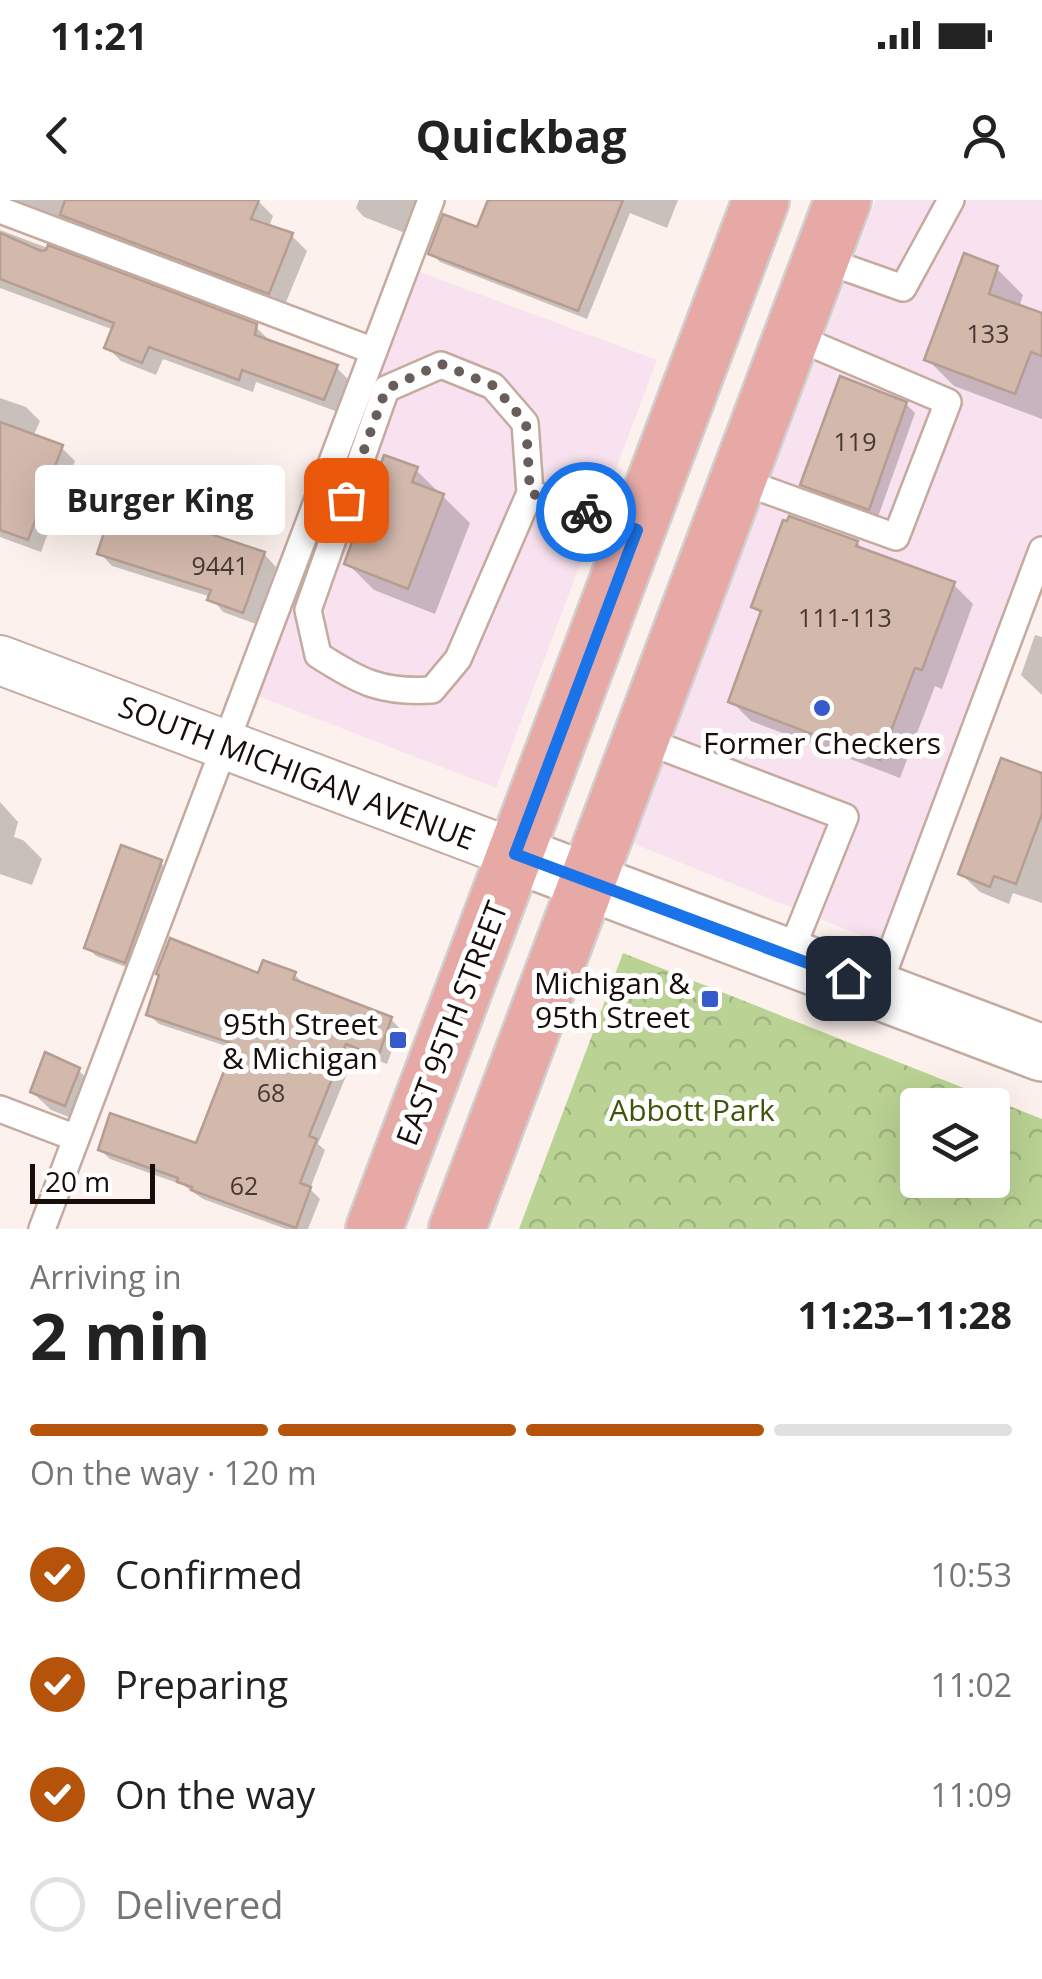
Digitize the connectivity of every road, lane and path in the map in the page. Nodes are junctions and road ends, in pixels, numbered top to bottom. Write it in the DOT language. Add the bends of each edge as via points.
graph roads {
  1 [pos="431,200"];
  2 [pos="761,200"];
  3 [pos="843,200"];
  4 [pos="950,200"];
  5 [pos="0,210"];
  6 [pos="821,259"];
  7 [pos="792,336"];
  8 [pos="374,351"];
  9 [pos="738,480"];
  10 [pos="530,493"];
  11 [pos="637,530"];
  12 [pos="1042,550"];
  13 [pos="1032,605"];
  14 [pos="0,660"];
  15 [pos="641,739"];
  16 [pos="225,745"];
  17 [pos="515,854"];
  18 [pos="588,881"];
  19 [pos="789,956"];
  20 [pos="877,990"];
  21 [pos="1042,1054"];
  22 [pos="0,1109"];
  23 [pos="76,1138"];
  24 [pos="42,1229"];
  25 [pos="374,1229"];
  26 [pos="457,1229"];
  1 -- 8 [label="lane"];
  2 -- 11 [label="main road, EAST 95TH STREET"];
  3 -- 6 [label="main road"];
  4 -- 6 [label="lane" via="903,288"];
  5 -- 8 [label="lane"];
  6 -- 7 [label="main road"];
  7 -- 9 [label="main road"];
  7 -- 9 [label="lane" via="948,402 896,537"];
  8 -- 16 [label="lane"];
  9 -- 15 [label="main road"];
  10 -- 10 [label="lane" via="526,423 494,386 441,364 386,389 308,610 318,654 351,676 398,692 432,690 458,659"];
  10 -- 11 [label="lane"];
  11 -- 17 [label="main road, EAST 95TH STREET"];
  12 -- 13 [label="lane"];
  13 -- 20 [label="lane"];
  14 -- 16 [label="street, SOUTH MICHIGAN AVENUE"];
  15 -- 18 [label="main road"];
  15 -- 19 [label="lane" via="845,817"];
  16 -- 17 [label="street, SOUTH MICHIGAN AVENUE"];
  16 -- 23 [label="lane"];
  17 -- 18 [label="main road, SOUTH MICHIGAN AVENUE"];
  17 -- 25 [label="main road, EAST 95TH STREET"];
  18 -- 19 [label="main road, SOUTH MICHIGAN AVENUE"];
  18 -- 26 [label="main road"];
  19 -- 20 [label="main road, SOUTH MICHIGAN AVENUE"];
  20 -- 21 [label="main road, SOUTH MICHIGAN AVENUE"];
  22 -- 23 [label="lane"];
  23 -- 24 [label="lane"];
}
